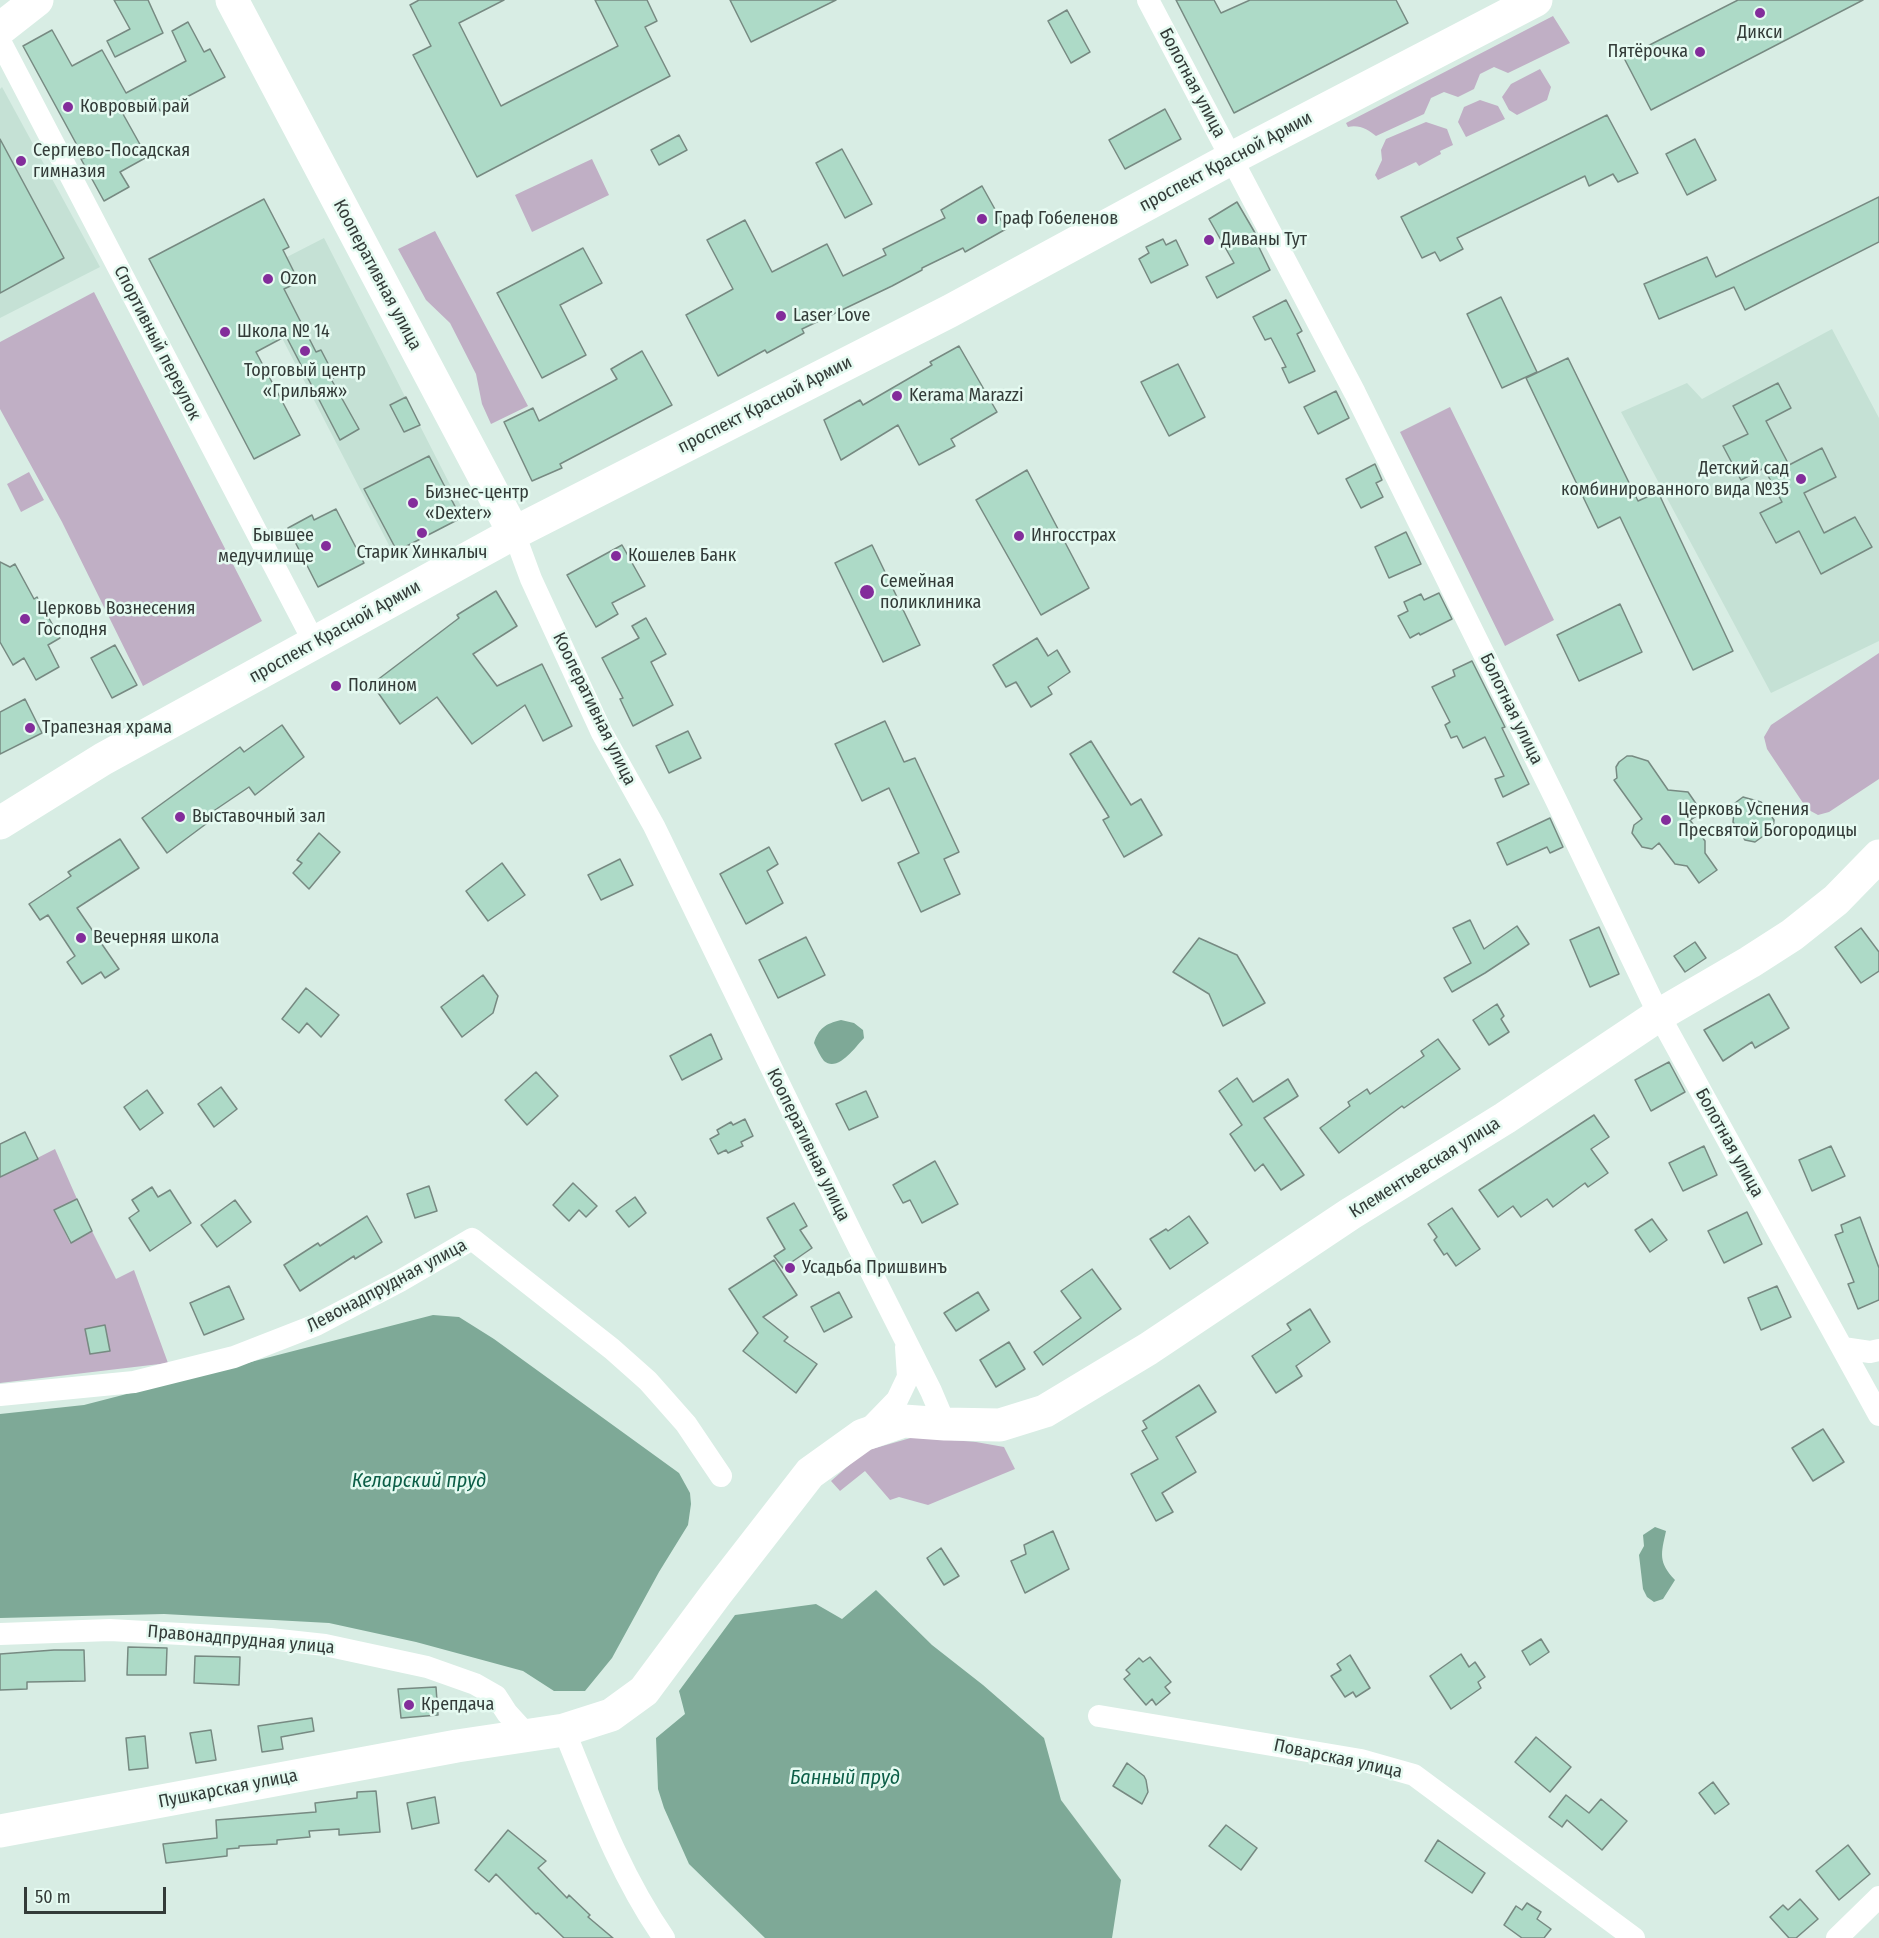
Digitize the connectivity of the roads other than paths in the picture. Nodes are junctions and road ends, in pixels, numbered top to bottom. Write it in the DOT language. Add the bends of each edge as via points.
graph roads {
  1 [pos="37,0"];
  2 [pos="232,0"];
  3 [pos="1148,0"];
  4 [pos="1536,0"];
  5 [pos="0,29"];
  6 [pos="0,41"];
  7 [pos="1232,158"];
  8 [pos="514,533"];
  9 [pos="315,644"];
  10 [pos="0,823"];
  11 [pos="1879,856"];
  12 [pos="1659,1015"];
  13 [pos="905,1339"];
  14 [pos="1843,1348"];
  15 [pos="1879,1350"];
  16 [pos="0,1395"];
  17 [pos="1879,1415"];
  18 [pos="945,1424"];
  19 [pos="863,1435"];
  20 [pos="722,1476"];
  21 [pos="0,1634"];
  22 [pos="1099,1716"];
  23 [pos="564,1730"];
  24 [pos="527,1735"];
  25 [pos="0,1831"];
  26 [pos="1879,1897"];
  27 [pos="664,1938"];
  28 [pos="1634,1938"];
  29 [pos="1837,1938"];
  1 -- 5 [label="street"];
  2 -- 8 [label="street, Кооперативная улица"];
  3 -- 7 [label="street, Болотная улица"];
  4 -- 7 [label="street, проспект Красной Армии"];
  6 -- 9 [label="street, Спортивный переулок"];
  7 -- 8 [label="street, проспект Красной Армии" via="950,311"];
  7 -- 12 [label="street, Болотная улица" via="1355,393"];
  8 -- 9 [label="street, проспект Красной Армии"];
  8 -- 13 [label="street, Кооперативная улица" via="602,733 654,826"];
  9 -- 10 [label="street, проспект Красной Армии" via="103,759"];
  11 -- 12 [label="street, Клементьевская улица" via="1836,900 1792,935"];
  12 -- 14 [label="street, Болотная улица"];
  12 -- 18 [label="street, Клементьевская улица" via="1148,1349 1046,1411 1000,1425"];
  13 -- 18 [label="street, Кооперативная улица"];
  13 -- 19 [label="street" via="908,1377 897,1400"];
  14 -- 15 [label="street"];
  14 -- 17 [label="street, Болотная улица"];
  16 -- 20 [label="street, Левонадпрудная улица" via="134,1382 234,1357 316,1325 472,1239 648,1381 686,1424"];
  18 -- 19 [label="street, Клементьевская улица" via="904,1421"];
  19 -- 23 [label="street, Клементьевская улица" via="810,1473 644,1691 611,1714"];
  21 -- 24 [label="street, Правонадпрудная улица" via="110,1630 325,1645 427,1667 476,1684 496,1696"];
  22 -- 28 [label="street, Поварская улица" via="1361,1760 1414,1775"];
  23 -- 24 [label="street, Пушкарская улица"];
  23 -- 27 [label="street" via="625,1873"];
  24 -- 25 [label="street, Пушкарская улица"];
  26 -- 29 [label="street"];
}
